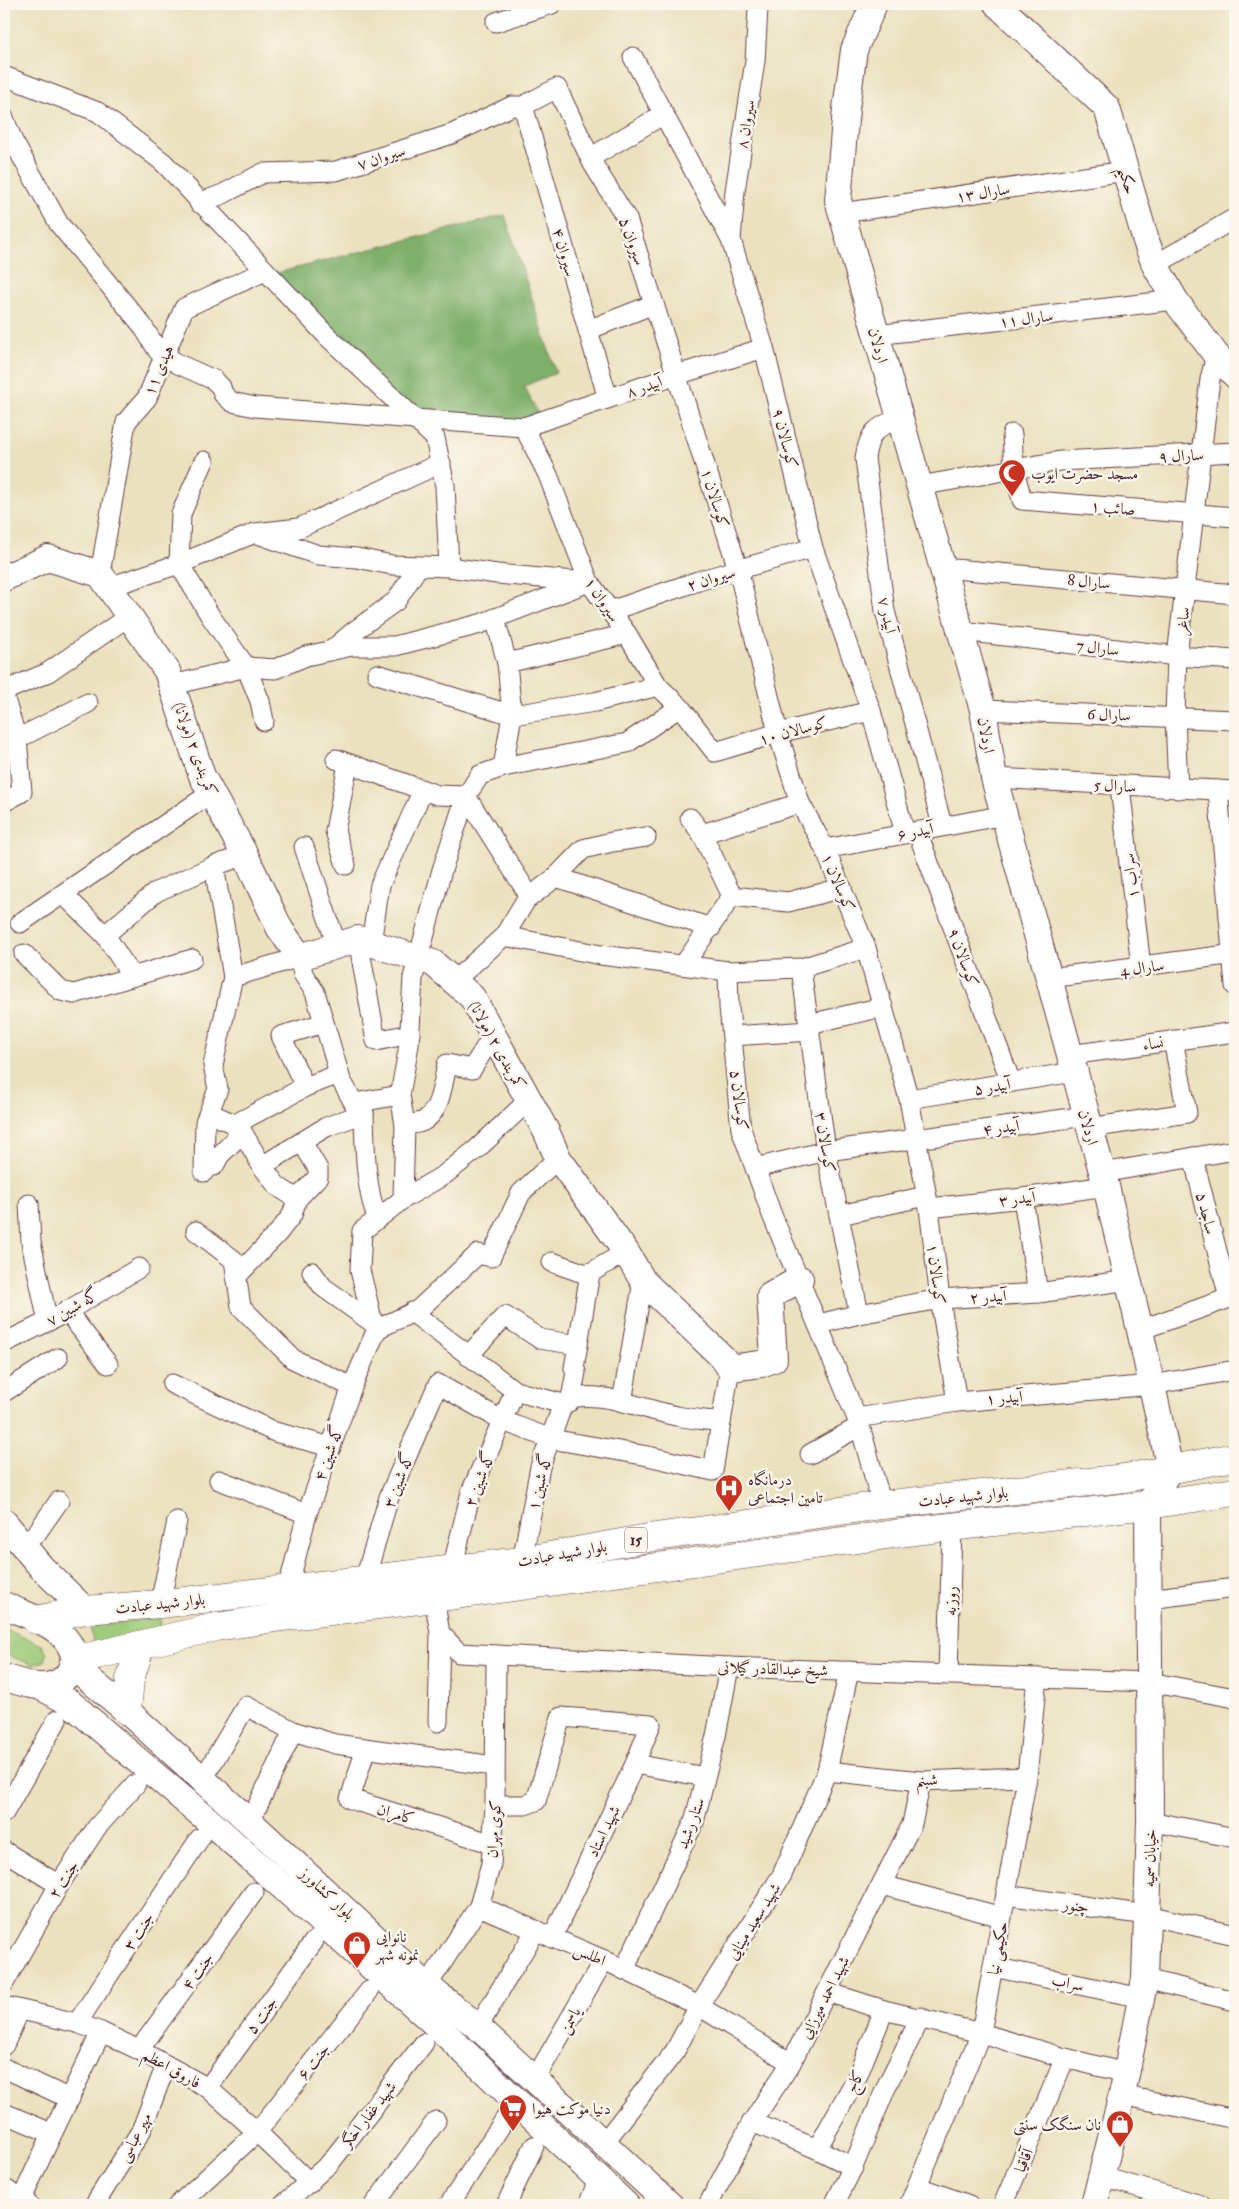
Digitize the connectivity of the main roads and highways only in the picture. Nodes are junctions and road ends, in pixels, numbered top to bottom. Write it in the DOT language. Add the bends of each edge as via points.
graph roads {
  1 [pos="1235,1457"];
  2 [pos="1235,1492"];
  3 [pos="36,1620"];
  4 [pos="141,1645"];
  5 [pos="73,1662"];
  6 [pos="127,1710"];
  1 -- 3 [label="main road, بلوار شهید عبادت / 15" via="1125,1478 882,1506 648,1538 522,1561 85,1610"];
  2 -- 4 [label="main road, بلوار شهید عبادت / 15" via="216,1627"];
  4 -- 5 [label="main road, بلوار شهید عبادت / 15"];
  4 -- 6 [label="main road" via="130,1679"];
}
